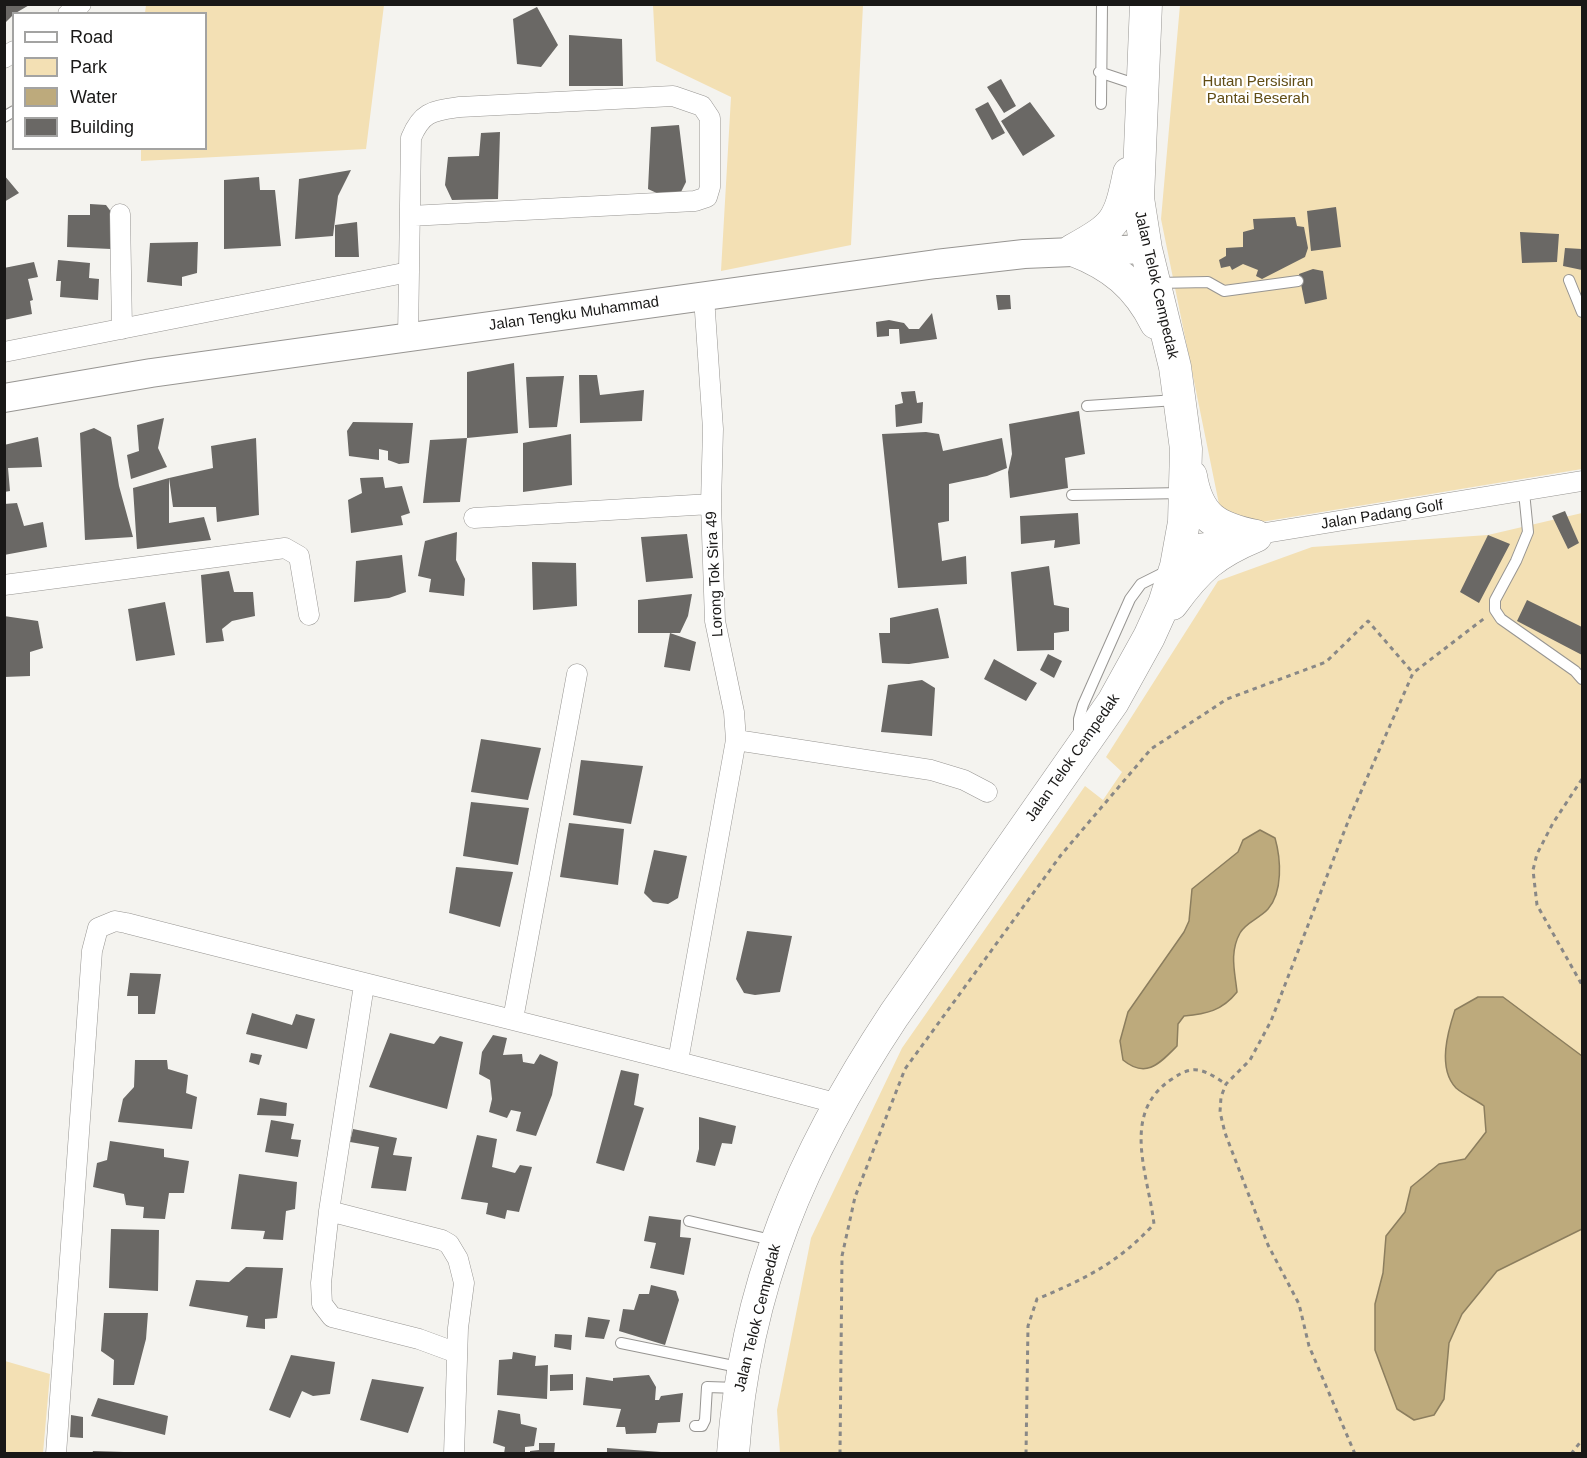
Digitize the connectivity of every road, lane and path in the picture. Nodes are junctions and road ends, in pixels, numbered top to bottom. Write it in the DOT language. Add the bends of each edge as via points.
graph roads {
  1 [pos="1102,4"];
  2 [pos="1146,4"];
  3 [pos="1099,72"];
  4 [pos="1141,86"];
  5 [pos="1101,104"];
  6 [pos="1139,128"];
  7 [pos="120,214"];
  8 [pos="410,216"];
  9 [pos="1146,249"];
  10 [pos="1073,250"];
  11 [pos="409,272"];
  12 [pos="1569,280"];
  13 [pos="1298,281"];
  14 [pos="1155,283"];
  15 [pos="704,297"];
  16 [pos="1582,312"];
  17 [pos="122,329"];
  18 [pos="408,337"];
  19 [pos="4,352"];
  20 [pos="1175,367"];
  21 [pos="4,398"];
  22 [pos="1179,400"];
  23 [pos="1087,406"];
  24 [pos="1186,449"];
  25 [pos="1582,481"];
  26 [pos="1524,492"];
  27 [pos="1186,493"];
  28 [pos="1072,495"];
  29 [pos="711,504"];
  30 [pos="474,518"];
  31 [pos="1256,536"];
  32 [pos="1178,556"];
  33 [pos="4,585"];
  34 [pos="1495,610"];
  35 [pos="309,615"];
  36 [pos="1149,637"];
  37 [pos="1413,673"];
  38 [pos="577,674"];
  39 [pos="1582,679"];
  40 [pos="736,740"];
  41 [pos="1080,750"];
  42 [pos="1582,779"];
  43 [pos="987,792"];
  44 [pos="364,985"];
  45 [pos="1582,986"];
  46 [pos="513,1019"];
  47 [pos="678,1061"];
  48 [pos="1226,1084"];
  49 [pos="839,1104"];
  50 [pos="328,1211"];
  51 [pos="689,1221"];
  52 [pos="776,1241"];
  53 [pos="621,1343"];
  54 [pos="457,1353"];
  55 [pos="741,1378"];
  56 [pos="695,1426"];
  57 [pos="1582,1440"];
  58 [pos="56,1454"];
  59 [pos="454,1454"];
  60 [pos="733,1454"];
  61 [pos="840,1454"];
  62 [pos="1026,1454"];
  63 [pos="1355,1454"];
  64 [pos="1571,1454"];
  1 -- 3 [label="lane"];
  2 -- 4 [label="main road, Jalan Telok Cempedak"];
  3 -- 4 [label="lane"];
  3 -- 5 [label="lane"];
  4 -- 6 [label="main road, Jalan Telok Cempedak"];
  6 -- 9 [label="main road, Jalan Telok Cempedak" via="1138,198"];
  6 -- 10 [label="main road" via="1118,214 1110,227"];
  7 -- 17 [label="street"];
  8 -- 8 [label="street" via="411,138 417,123 428,113 673,96 702,106 710,118 710,187 707,197 695,201"];
  8 -- 11 [label="street"];
  9 -- 10 [label="main road, Jalan Tengku Muhammad"];
  9 -- 14 [label="main road, Jalan Telok Cempedak"];
  10 -- 15 [label="main road, Jalan Tengku Muhammad"];
  10 -- 20 [label="main road" via="1109,266 1137,290"];
  11 -- 17 [label="street"];
  11 -- 18 [label="street"];
  12 -- 16 [label="lane"];
  13 -- 14 [label="lane" via="1224,291 1208,282"];
  14 -- 20 [label="main road, Jalan Telok Cempedak"];
  15 -- 18 [label="main road, Jalan Tengku Muhammad"];
  15 -- 29 [label="street, Lorong Tok Sira 49" via="713,429"];
  17 -- 19 [label="street"];
  18 -- 21 [label="main road, Jalan Tengku Muhammad"];
  20 -- 22 [label="main road, Jalan Telok Cempedak"];
  22 -- 23 [label="lane"];
  22 -- 24 [label="main road, Jalan Telok Cempedak"];
  24 -- 27 [label="main road, Jalan Telok Cempedak"];
  24 -- 31 [label="main road" via="1193,490 1207,517 1232,531"];
  25 -- 26 [label="street, Jalan Padang Golf"];
  26 -- 31 [label="street, Jalan Padang Golf"];
  26 -- 34 [label="lane" via="1528,532 1495,600"];
  27 -- 28 [label="lane"];
  27 -- 32 [label="main road, Jalan Telok Cempedak"];
  29 -- 30 [label="street"];
  29 -- 40 [label="street, Lorong Tok Sira 49" via="715,621"];
  31 -- 32 [label="street, Jalan Padang Golf"];
  31 -- 36 [label="main road" via="1210,558"];
  32 -- 36 [label="main road, Jalan Telok Cempedak"];
  32 -- 41 [label="lane" via="1141,584 1130,599 1083,705 1079,719"];
  33 -- 35 [label="street" via="285,548 299,556"];
  34 -- 37 [label="path"];
  34 -- 39 [label="lane" via="1501,619 1575,670"];
  36 -- 41 [label="main road, Jalan Telok Cempedak" via="1113,702"];
  37 -- 48 [label="path" via="1349,819 1271,1021 1250,1060"];
  37 -- 61 [label="path" via="1368,621 1326,662 1227,699 1151,749 1054,865 905,1069 855,1197 842,1257"];
  38 -- 46 [label="street"];
  40 -- 43 [label="street" via="931,770"];
  40 -- 47 [label="street, Lorong Tok Sira 49"];
  41 -- 49 [label="main road, Jalan Telok Cempedak" via="894,1015"];
  42 -- 45 [label="path" via="1553,823 1533,870 1537,905"];
  44 -- 46 [label="street"];
  44 -- 50 [label="street"];
  44 -- 58 [label="street" via="126,923 106,923 98,928 89,984"];
  46 -- 47 [label="street"];
  47 -- 49 [label="street"];
  48 -- 62 [label="path" via="1204,1070 1186,1070 1156,1090 1144,1107 1140,1131 1154,1224 1120,1256 1084,1279 1037,1299 1028,1326"];
  48 -- 63 [label="path" via="1220,1112 1225,1133 1268,1245 1299,1304 1309,1346"];
  49 -- 52 [label="main road, Jalan Telok Cempedak" via="798,1184"];
  50 -- 54 [label="street" via="448,1245 464,1271"];
  50 -- 54 [label="street" via="320,1294 326,1312 344,1321 419,1339"];
  51 -- 52 [label="lane"];
  52 -- 55 [label="main road, Jalan Telok Cempedak"];
  53 -- 55 [label="lane"];
  54 -- 59 [label="street"];
  55 -- 56 [label="lane" via="707,1387 705,1420 702,1426"];
  55 -- 60 [label="main road, Jalan Telok Cempedak"];
  57 -- 64 [label="path"];
}
